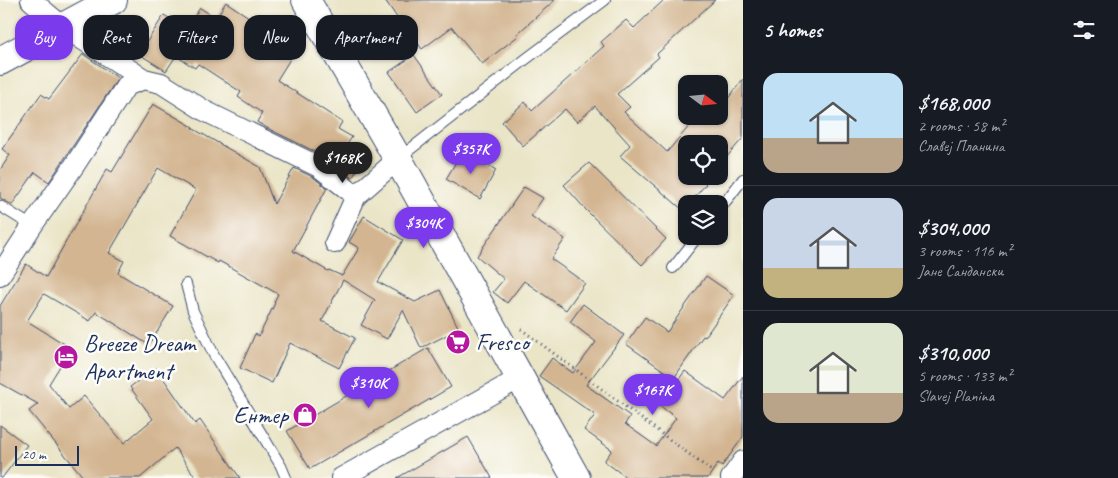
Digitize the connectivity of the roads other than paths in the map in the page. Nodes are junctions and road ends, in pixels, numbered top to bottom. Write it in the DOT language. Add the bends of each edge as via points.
graph roads {
  1 [pos="31,0"];
  2 [pos="113,0"];
  3 [pos="306,0"];
  4 [pos="605,0"];
  5 [pos="49,15"];
  6 [pos="73,22"];
  7 [pos="73,33"];
  8 [pos="15,53"];
  9 [pos="0,61"];
  10 [pos="144,79"];
  11 [pos="398,159"];
  12 [pos="743,179"];
  13 [pos="356,196"];
  14 [pos="728,198"];
  15 [pos="0,206"];
  16 [pos="32,226"];
  17 [pos="335,243"];
  18 [pos="691,245"];
  19 [pos="673,268"];
  20 [pos="0,275"];
  21 [pos="186,284"];
  22 [pos="520,378"];
  23 [pos="743,461"];
  24 [pos="286,478"];
  25 [pos="341,478"];
  26 [pos="576,478"];
  27 [pos="731,478"];
  1 -- 5 [label="street"];
  2 -- 6 [label="street"];
  3 -- 11 [label="street"];
  4 -- 11 [label="lane"];
  7 -- 10 [label="street"];
  8 -- 9 [label="street"];
  10 -- 13 [label="street" via="161,84 205,111 319,167"];
  10 -- 16 [label="street" via="126,86"];
  11 -- 13 [label="street"];
  11 -- 22 [label="street"];
  12 -- 14 [label="lane"];
  13 -- 17 [label="street"];
  15 -- 16 [label="lane"];
  16 -- 20 [label="street"];
  18 -- 19 [label="lane"];
  21 -- 24 [label="lane" via="193,311 214,355"];
  22 -- 25 [label="street"];
  22 -- 26 [label="street"];
  23 -- 27 [label="street"];
}
